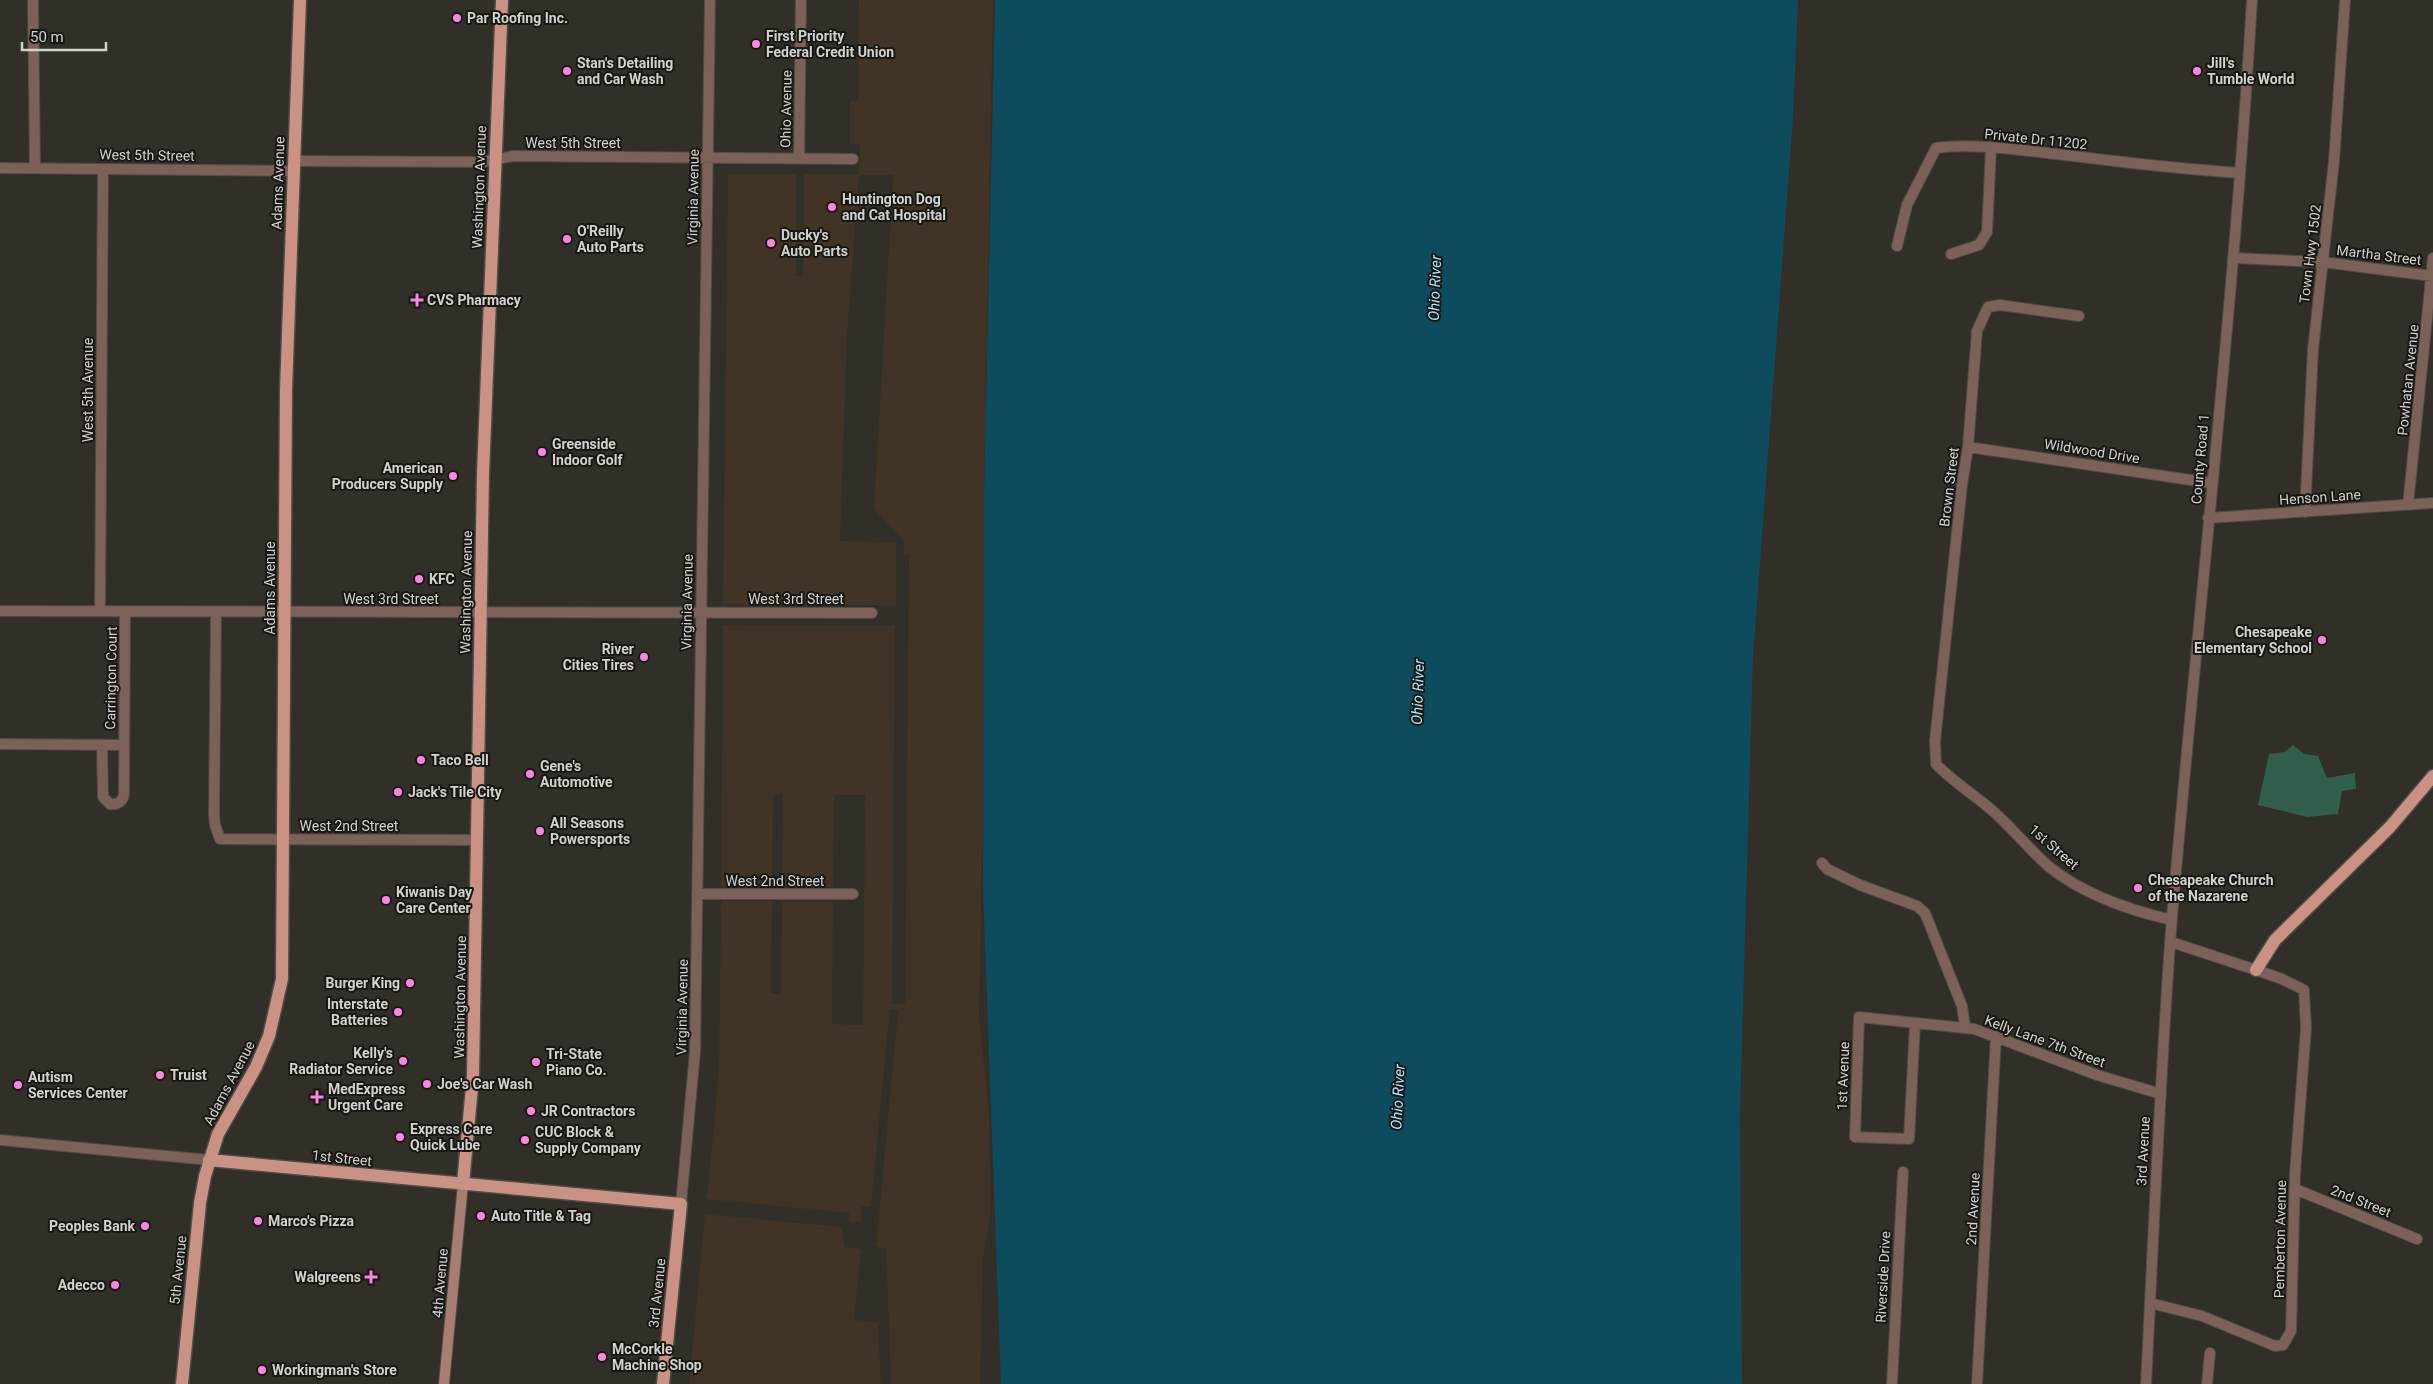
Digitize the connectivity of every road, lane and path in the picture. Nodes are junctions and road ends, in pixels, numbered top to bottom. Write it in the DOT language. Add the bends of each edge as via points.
graph roads {
  1 [pos="33,0"];
  2 [pos="300,0"];
  3 [pos="502,0"];
  4 [pos="710,0"];
  5 [pos="801,0"];
  6 [pos="2252,0"];
  7 [pos="2345,0"];
  8 [pos="1991,149"];
  9 [pos="707,157"];
  10 [pos="799,158"];
  11 [pos="495,159"];
  12 [pos="853,159"];
  13 [pos="293,166"];
  14 [pos="0,168"];
  15 [pos="35,168"];
  16 [pos="103,169"];
  17 [pos="2240,174"];
  18 [pos="1897,246"];
  19 [pos="1952,254"];
  20 [pos="2233,258"];
  21 [pos="2433,258"];
  22 [pos="2322,262"];
  23 [pos="2432,276"];
  24 [pos="2079,316"];
  25 [pos="1968,447"];
  26 [pos="2211,483"];
  27 [pos="2433,503"];
  28 [pos="2408,505"];
  29 [pos="2305,512"];
  30 [pos="2208,518"];
  31 [pos="0,611"];
  32 [pos="100,611"];
  33 [pos="125,611"];
  34 [pos="480,611"];
  35 [pos="216,612"];
  36 [pos="285,612"];
  37 [pos="700,612"];
  38 [pos="872,613"];
  39 [pos="0,744"];
  40 [pos="102,745"];
  41 [pos="124,745"];
  42 [pos="1936,764"];
  43 [pos="2433,776"];
  44 [pos="284,840"];
  45 [pos="477,840"];
  46 [pos="1822,863"];
  47 [pos="697,894"];
  48 [pos="852,894"];
  49 [pos="2172,920"];
  50 [pos="2171,942"];
  51 [pos="2256,970"];
  52 [pos="1859,1017"];
  53 [pos="1915,1024"];
  54 [pos="1965,1027"];
  55 [pos="1996,1036"];
  56 [pos="2160,1094"];
  57 [pos="0,1140"];
  58 [pos="209,1160"];
  59 [pos="1903,1172"];
  60 [pos="463,1184"];
  61 [pos="2295,1189"];
  62 [pos="681,1204"];
  63 [pos="2418,1238"];
  64 [pos="2150,1303"];
  65 [pos="2210,1353"];
  66 [pos="182,1384"];
  67 [pos="444,1384"];
  68 [pos="663,1384"];
  69 [pos="1892,1384"];
  70 [pos="1977,1384"];
  71 [pos="2146,1384"];
  72 [pos="2207,1384"];
  1 -- 15 [label="street"];
  2 -- 13 [label="main road, Adams Avenue"];
  3 -- 11 [label="main road, Washington Avenue"];
  4 -- 9 [label="street, Virginia Avenue"];
  5 -- 10 [label="street, Ohio Avenue"];
  6 -- 17 [label="street, County Road 1"];
  7 -- 22 [label="street, Town Hwy 1502" via="2334,161"];
  8 -- 17 [label="street, Private Dr 11202"];
  8 -- 18 [label="street, Private Dr 11202" via="1952,145 1936,148 1907,205"];
  8 -- 19 [label="street" via="1987,232 1979,245"];
  9 -- 10 [label="street, West 5th Street"];
  9 -- 11 [label="street, West 5th Street" via="513,156"];
  9 -- 37 [label="street, Virginia Avenue"];
  10 -- 12 [label="street, West 5th Street"];
  11 -- 13 [label="street, West 5th Street" via="482,162"];
  11 -- 34 [label="main road, Washington Avenue"];
  13 -- 16 [label="street, West 5th Street"];
  13 -- 36 [label="main road, Adams Avenue" via="286,391"];
  14 -- 15 [label="street, West 5th Street"];
  15 -- 16 [label="street, West 5th Street"];
  16 -- 32 [label="street, West 5th Avenue"];
  17 -- 20 [label="street, County Road 1"];
  20 -- 22 [label="street, Martha Street"];
  20 -- 26 [label="street, County Road 1"];
  21 -- 23 [label="street, Powhatan Avenue"];
  22 -- 23 [label="street, Martha Street"];
  22 -- 29 [label="street, Town Hwy 1502" via="2313,349"];
  23 -- 28 [label="street, Powhatan Avenue"];
  24 -- 25 [label="street, Brown Street" via="2017,306 1988,306 1977,331"];
  25 -- 26 [label="street, Wildwood Drive"];
  25 -- 42 [label="street, Brown Street" via="1935,741"];
  26 -- 30 [label="street, County Road 1"];
  27 -- 28 [label="street, Henson Lane"];
  28 -- 29 [label="street, Henson Lane"];
  29 -- 30 [label="street, Henson Lane"];
  30 -- 49 [label="street, County Road 1"];
  31 -- 32 [label="street, West 3rd Street"];
  32 -- 33 [label="street, West 3rd Street"];
  33 -- 35 [label="street, West 3rd Street"];
  33 -- 41 [label="street, Carrington Court"];
  34 -- 36 [label="street, West 3rd Street"];
  34 -- 37 [label="street, West 3rd Street"];
  34 -- 45 [label="main road, Washington Avenue"];
  35 -- 36 [label="street, West 3rd Street"];
  35 -- 44 [label="street, West 2nd Street" via="215,825 220,839"];
  36 -- 44 [label="main road, Adams Avenue"];
  37 -- 38 [label="street, West 3rd Street"];
  37 -- 47 [label="street, Virginia Avenue"];
  39 -- 40 [label="street, Carrington Court"];
  40 -- 41 [label="street, Carrington Court"];
  40 -- 41 [label="street, Carrington Court" via="103,797 113,805 124,797"];
  42 -- 49 [label="street, 1st Street" via="1993,811 2037,856 2080,888 2109,901"];
  43 -- 51 [label="main road" via="2390,826 2275,940"];
  44 -- 45 [label="street, West 2nd Street"];
  44 -- 58 [label="main road, Adams Avenue" via="283,955 278,1002 263,1051 225,1120"];
  45 -- 60 [label="main road, Washington Avenue" via="474,1076"];
  46 -- 54 [label="street" via="1827,869 1917,906 1925,913 1962,1006"];
  47 -- 48 [label="street, West 2nd Street"];
  47 -- 62 [label="street, Virginia Avenue" via="694,1074"];
  49 -- 50 [label="street, 3rd Avenue"];
  50 -- 51 [label="street"];
  50 -- 56 [label="street, 3rd Avenue"];
  51 -- 61 [label="street, Pemberton Avenue" via="2304,990 2306,1028"];
  52 -- 53 [label="street, Kelly Lane 7th Street"];
  52 -- 53 [label="street, 1st Avenue" via="1855,1137 1908,1139"];
  53 -- 54 [label="street, Kelly Lane 7th Street"];
  54 -- 55 [label="street, Kelly Lane 7th Street"];
  55 -- 56 [label="street, Kelly Lane 7th Street" via="2097,1075"];
  55 -- 70 [label="street, 2nd Avenue"];
  56 -- 64 [label="street, 3rd Avenue"];
  57 -- 58 [label="street, 1st Street"];
  58 -- 60 [label="main road, 1st Street"];
  58 -- 66 [label="main road, 5th Avenue" via="200,1203"];
  59 -- 69 [label="street, Riverside Drive"];
  60 -- 62 [label="main road, 1st Street"];
  60 -- 67 [label="main road, 4th Avenue"];
  61 -- 63 [label="street, 2nd Street"];
  61 -- 64 [label="street, Pemberton Avenue" via="2291,1331 2283,1345 2275,1346 2202,1316"];
  62 -- 68 [label="main road, 3rd Avenue"];
  64 -- 71 [label="street, 3rd Avenue"];
  65 -- 72 [label="street"];
}
